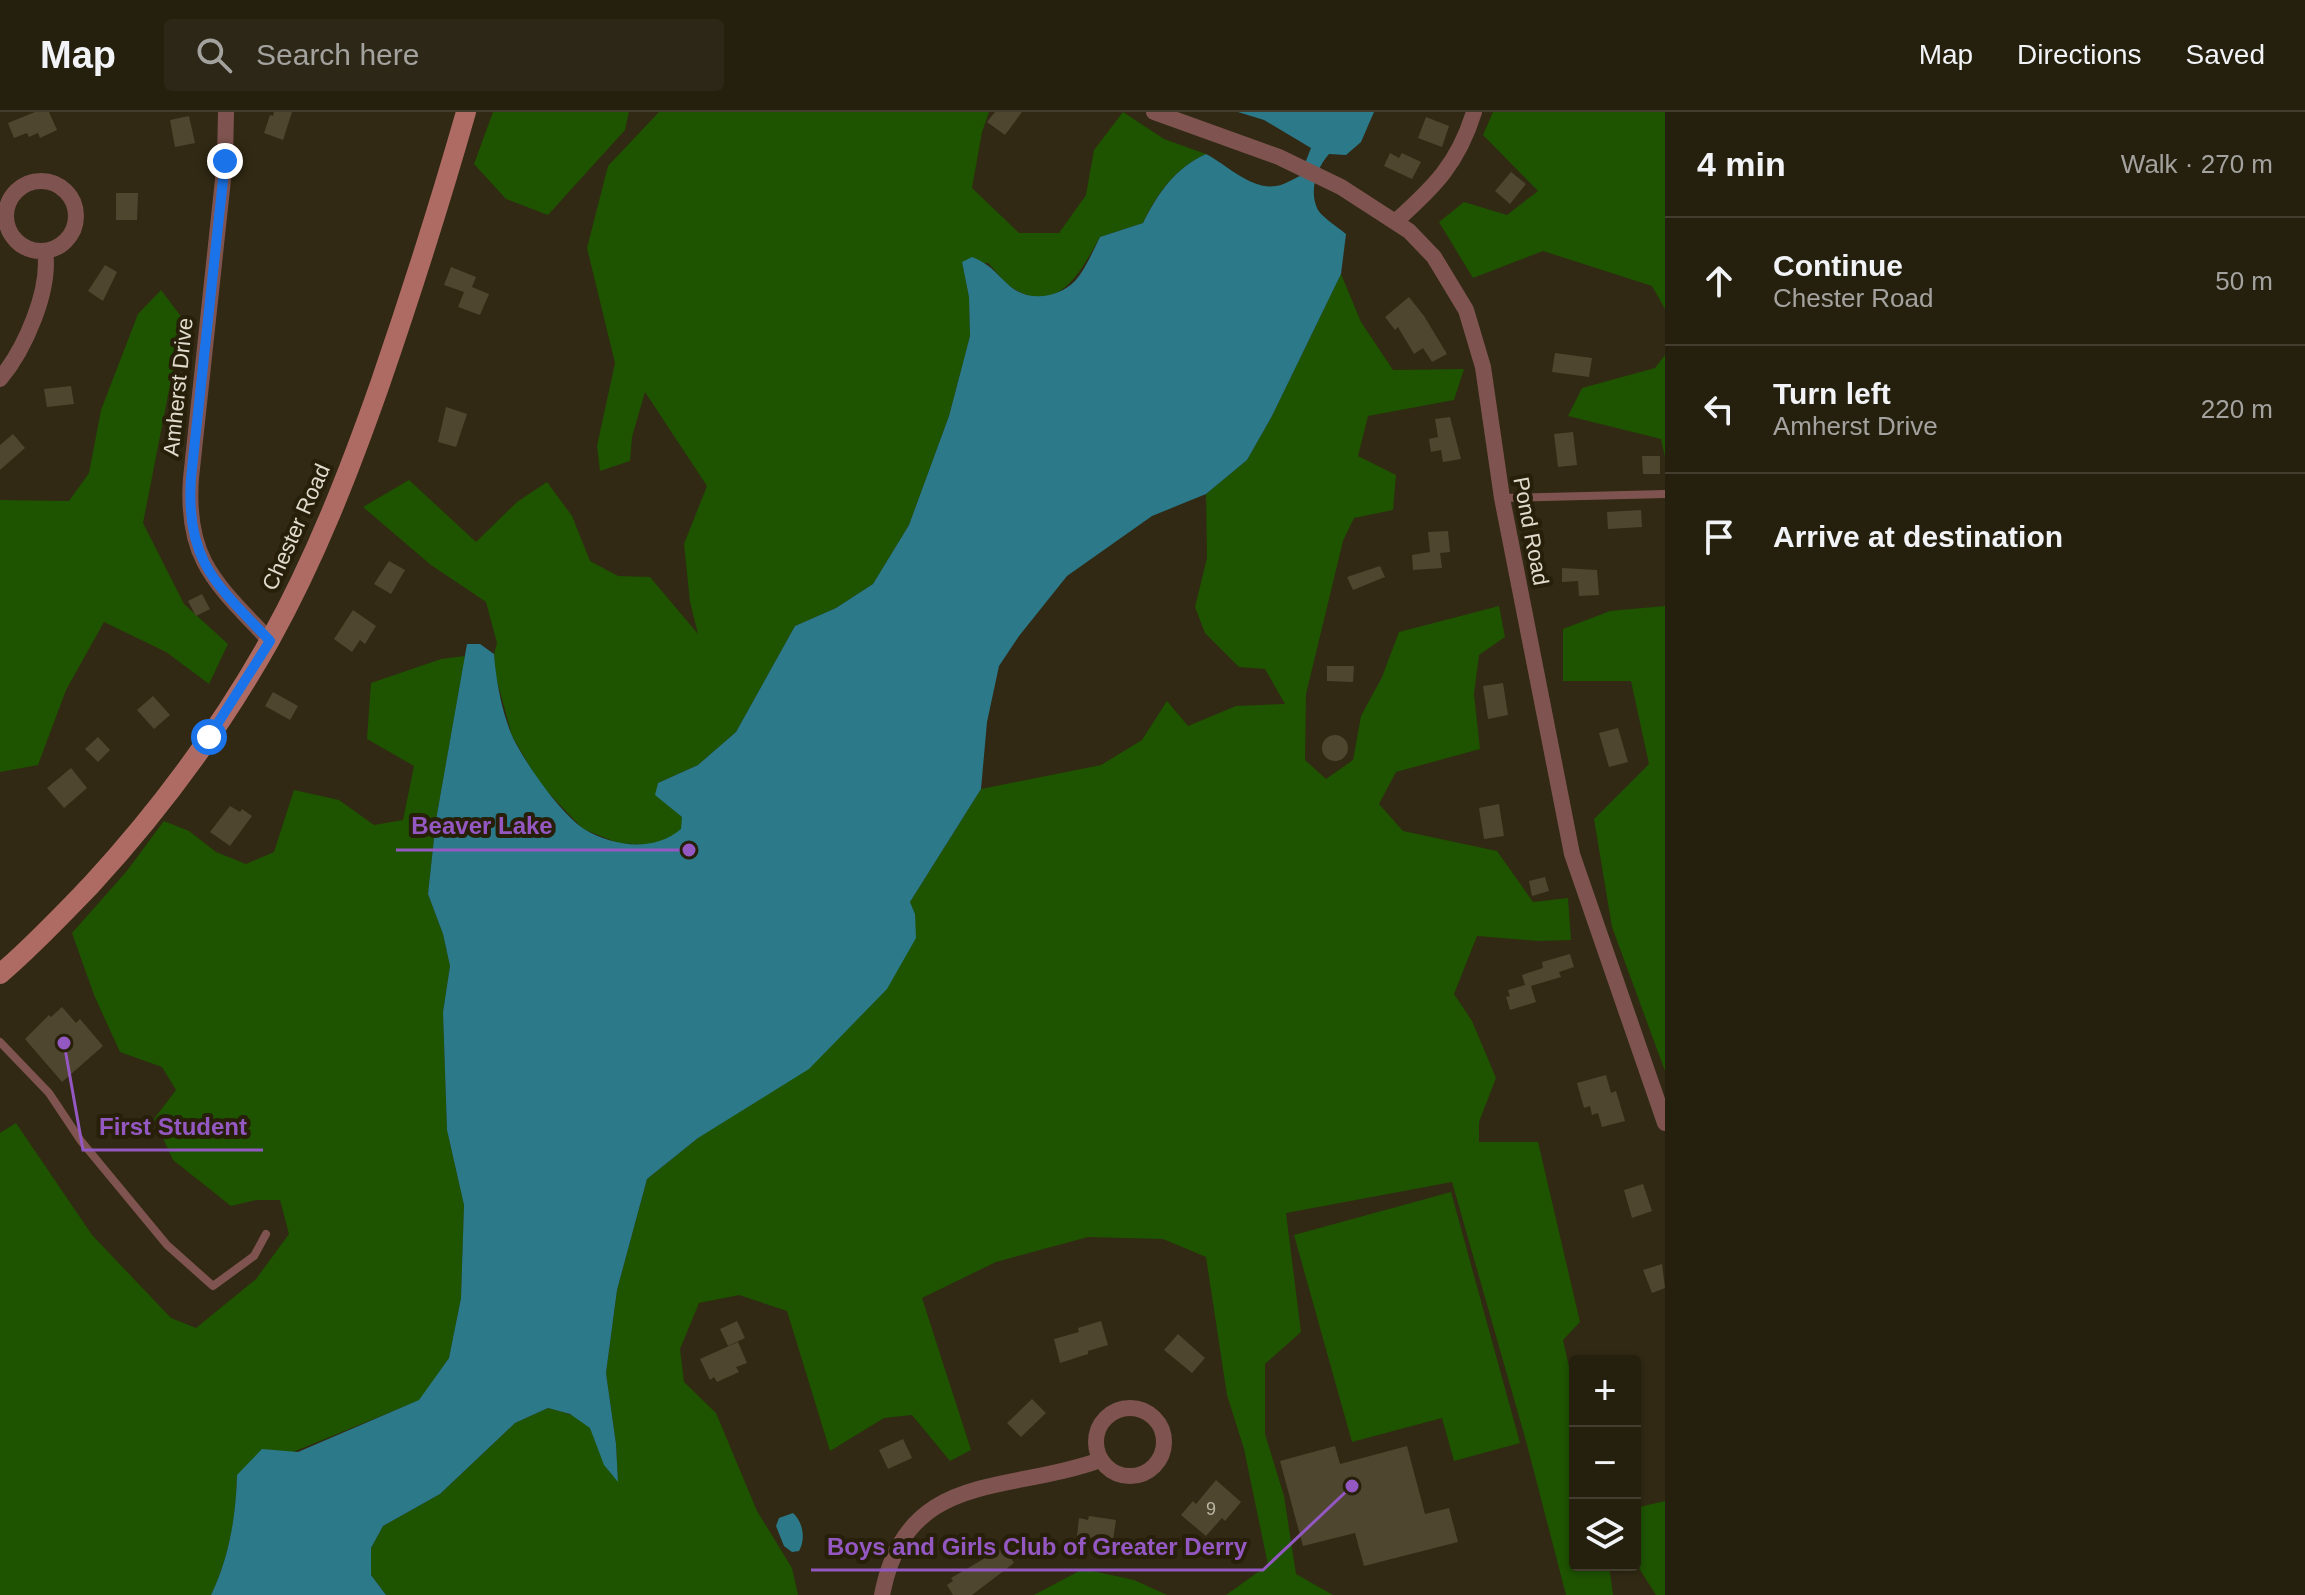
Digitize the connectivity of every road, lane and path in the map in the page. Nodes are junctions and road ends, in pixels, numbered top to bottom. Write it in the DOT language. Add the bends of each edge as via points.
graph roads {
  1 [pos="226,112"];
  2 [pos="466,112"];
  3 [pos="1154,112"];
  4 [pos="1474,112"];
  5 [pos="1395,222"];
  6 [pos="45,251"];
  7 [pos="0,379"];
  8 [pos="1665,494"];
  9 [pos="1502,498"];
  10 [pos="270,641"];
  11 [pos="0,974"];
  12 [pos="0,1042"];
  13 [pos="1665,1123"];
  14 [pos="266,1234"];
  15 [pos="1100,1460"];
  16 [pos="882,1595"];
  1 -- 10 [label="street, Amherst Drive" via="189,514 195,546 210,575"];
  2 -- 10 [label="main road, Chester Road" via="358,445"];
  3 -- 5 [label="street, Pond Road" via="1279,157 1341,187"];
  4 -- 5 [label="street" via="1452,165"];
  5 -- 9 [label="street, Pond Road" via="1434,257 1466,310 1483,367"];
  6 -- 6 [label="street" via="68,238 76,213 64,189 38,181 14,194 6,219 19,243"];
  6 -- 7 [label="street" via="33,319"];
  8 -- 9 [label="lane"];
  9 -- 13 [label="street, Pond Road" via="1572,854"];
  10 -- 11 [label="main road, Chester Road" via="155,813"];
  12 -- 14 [label="lane" via="49,1093 81,1141 167,1245 213,1286 254,1256"];
  15 -- 15 [label="street" via="1121,1475 1147,1472 1163,1451 1160,1425 1140,1409 1115,1411 1098,1429"];
  15 -- 16 [label="street" via="974,1488 942,1502 900,1545"];
}
